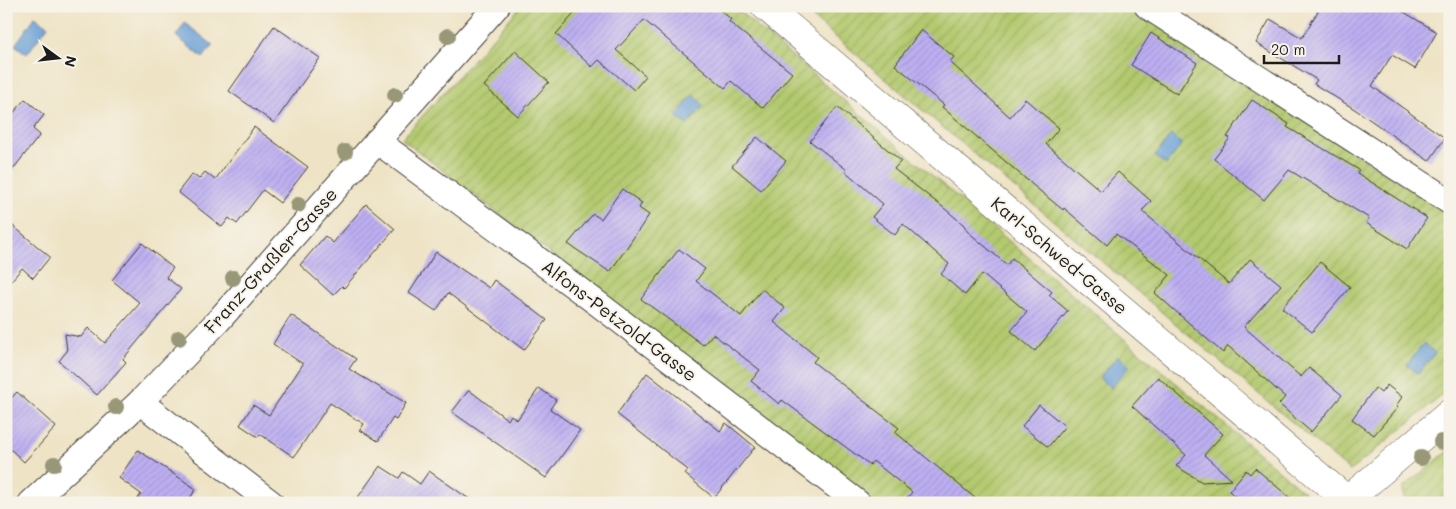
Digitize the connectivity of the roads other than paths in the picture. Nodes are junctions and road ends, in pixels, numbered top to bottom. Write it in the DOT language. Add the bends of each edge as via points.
graph roads {
  1 [pos="497,6"];
  2 [pos="765,6"];
  3 [pos="1147,6"];
  4 [pos="377,141"];
  5 [pos="1450,202"];
  6 [pos="140,402"];
  7 [pos="1450,413"];
  8 [pos="1349,502"];
  9 [pos="32,503"];
  10 [pos="271,503"];
  11 [pos="858,503"];
  1 -- 4 [label="street, Franz-Graßler-Gasse"];
  2 -- 8 [label="street, Karl-Schwed-Gasse"];
  3 -- 5 [label="street"];
  4 -- 6 [label="street, Franz-Graßler-Gasse" via="218,321"];
  4 -- 11 [label="street, Alfons-Petzold-Gasse" via="597,303"];
  6 -- 9 [label="street, Franz-Graßler-Gasse"];
  6 -- 10 [label="street"];
  7 -- 8 [label="street"];
}
